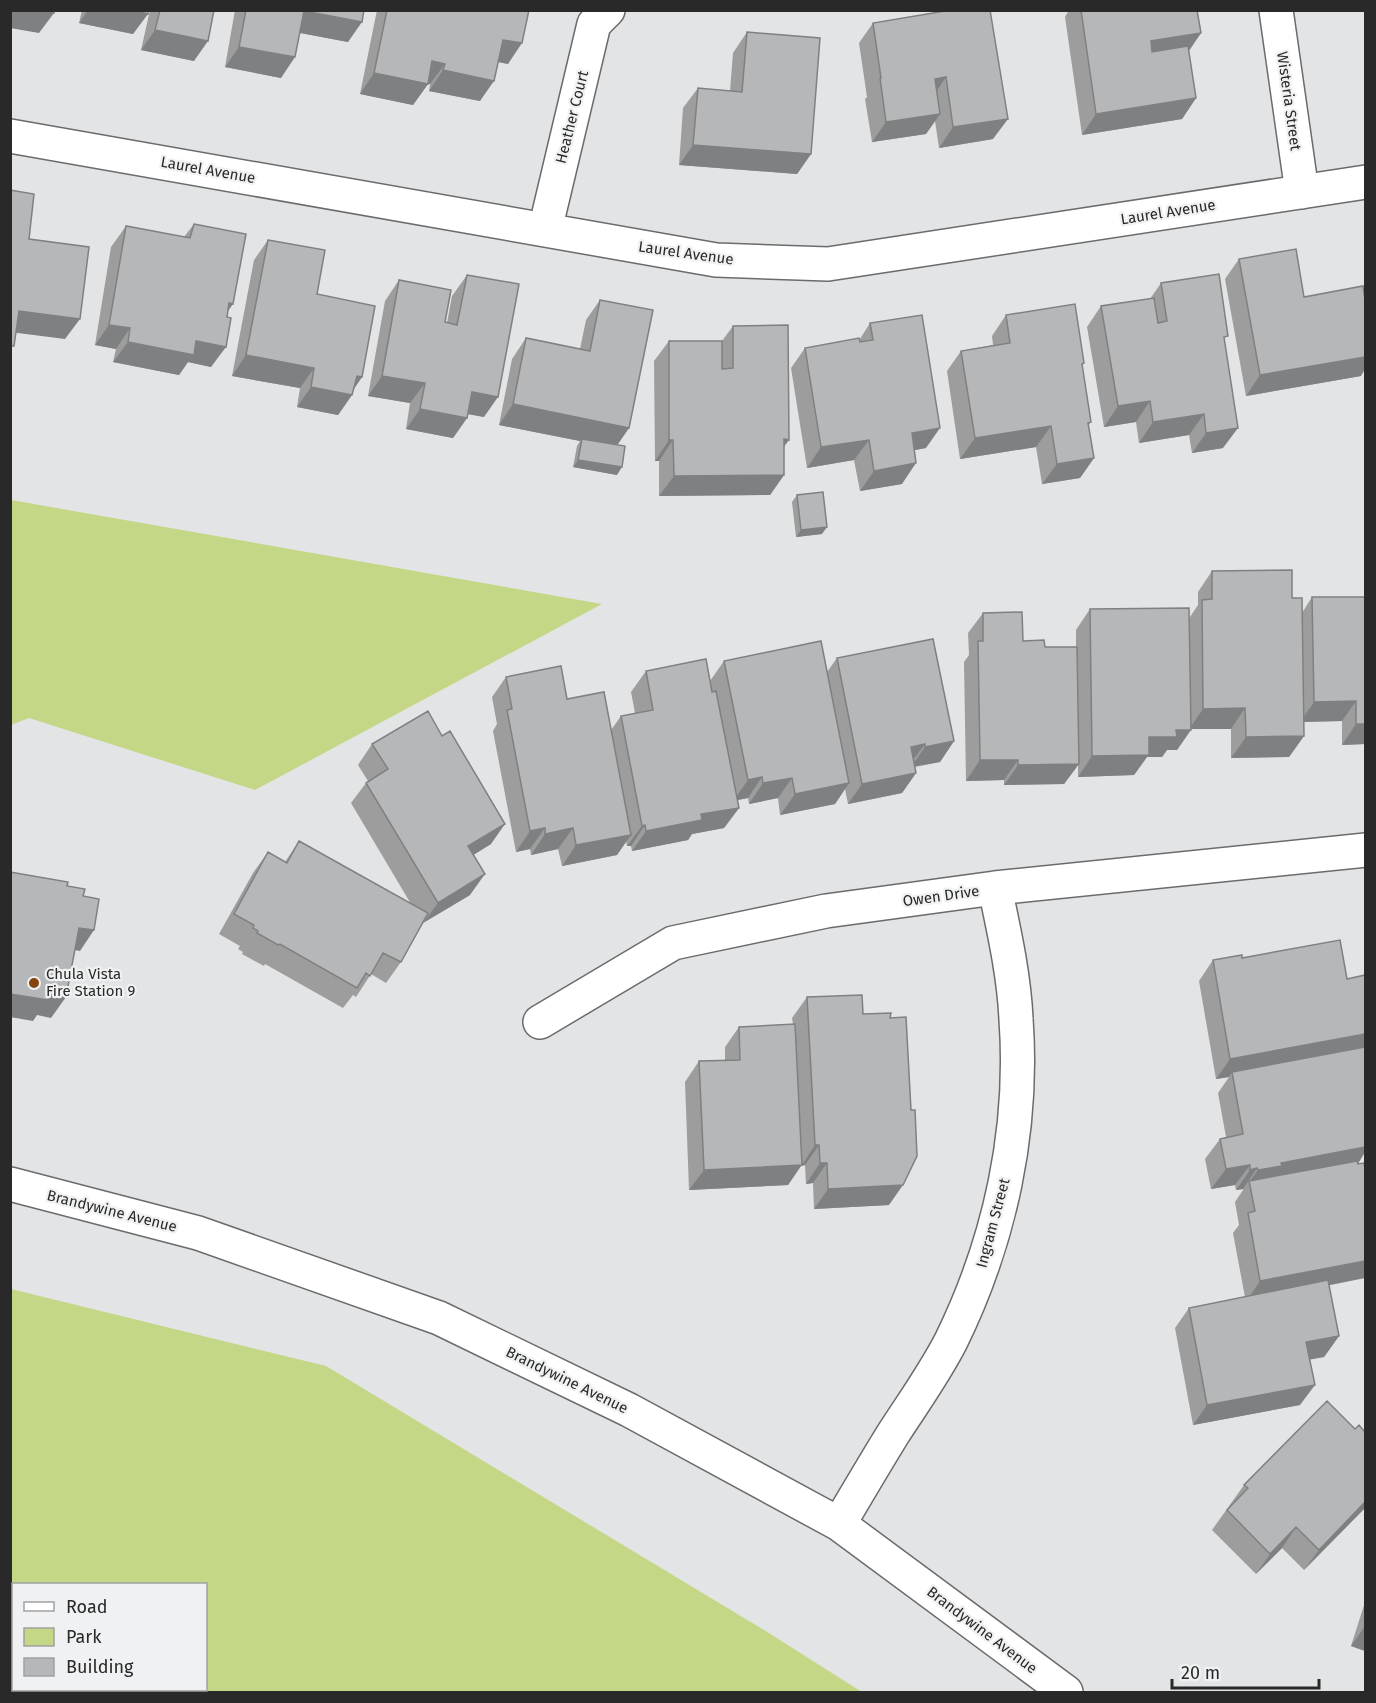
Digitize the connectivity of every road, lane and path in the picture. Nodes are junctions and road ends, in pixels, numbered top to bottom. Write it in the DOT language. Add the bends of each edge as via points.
graph roads {
  1 [pos="608,10"];
  2 [pos="1276,10"];
  3 [pos="10,136"];
  4 [pos="1365,182"];
  5 [pos="1302,192"];
  6 [pos="545,230"];
  7 [pos="1365,850"];
  8 [pos="995,888"];
  9 [pos="540,1022"];
  10 [pos="10,1184"];
  11 [pos="839,1524"];
  12 [pos="1066,1692"];
  1 -- 6 [label="street, Heather Court" via="594,24"];
  2 -- 5 [label="street, Wisteria Street"];
  3 -- 6 [label="street, Laurel Avenue"];
  4 -- 5 [label="street, Laurel Avenue"];
  5 -- 6 [label="street, Laurel Avenue" via="828,264 716,260"];
  7 -- 8 [label="street, Owen Drive"];
  8 -- 9 [label="street, Owen Drive" via="826,911 673,943"];
  8 -- 11 [label="street, Ingram Street" via="1017,1018 1014,1131 1005,1187 973,1293 950,1342"];
  10 -- 11 [label="street, Brandywine Avenue" via="198,1233 438,1318 629,1410"];
  11 -- 12 [label="street, Brandywine Avenue"];
}
